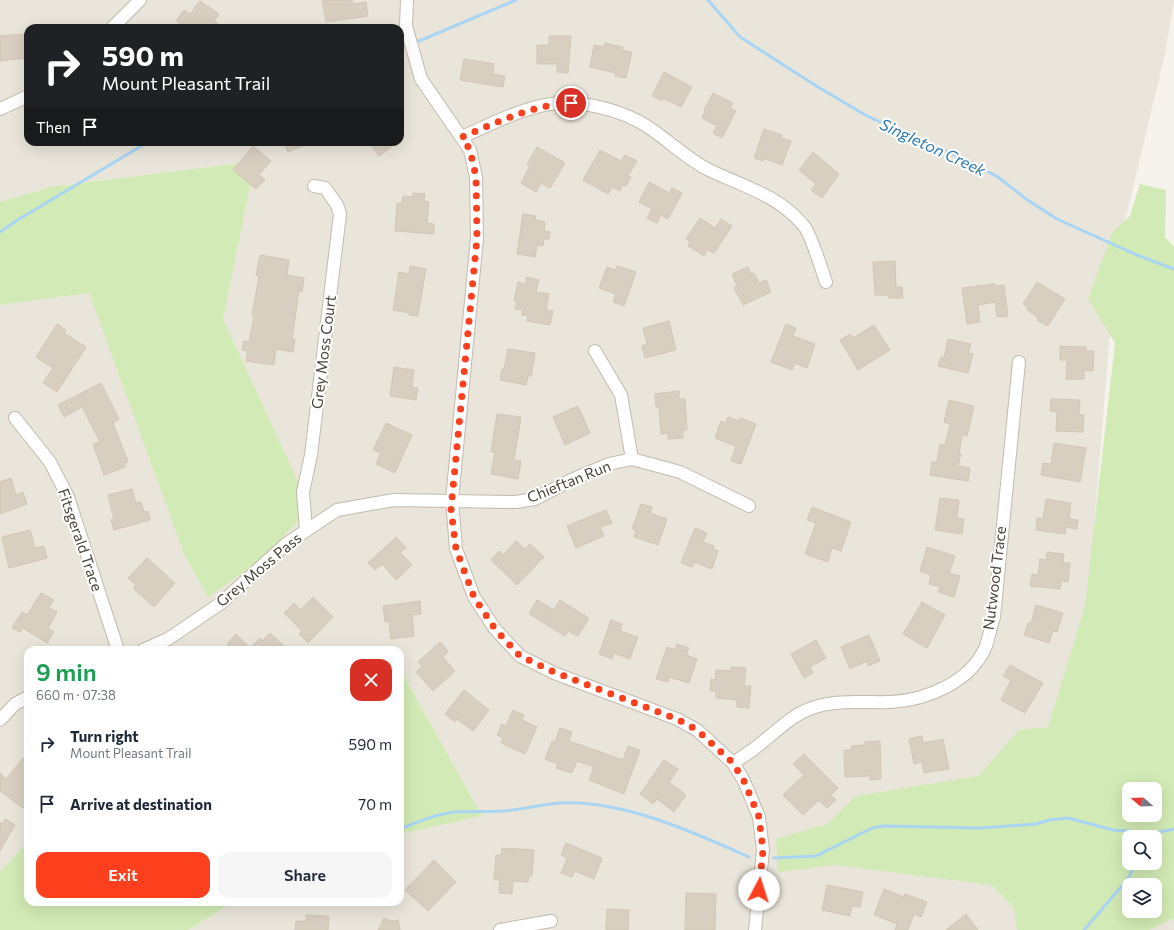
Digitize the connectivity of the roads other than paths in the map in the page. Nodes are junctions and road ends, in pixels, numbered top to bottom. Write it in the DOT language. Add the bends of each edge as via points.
graph roads {
  1 [pos="140,0"];
  2 [pos="407,0"];
  3 [pos="116,24"];
  4 [pos="24,98"];
  5 [pos="0,109"];
  6 [pos="462,137"];
  7 [pos="314,186"];
  8 [pos="826,282"];
  9 [pos="595,351"];
  10 [pos="1019,362"];
  11 [pos="14,418"];
  12 [pos="632,459"];
  13 [pos="452,500"];
  14 [pos="749,506"];
  15 [pos="306,531"];
  16 [pos="117,646"];
  17 [pos="152,646"];
  18 [pos="24,699"];
  19 [pos="0,720"];
  20 [pos="733,763"];
  21 [pos="551,921"];
  22 [pos="500,930"];
  23 [pos="755,930"];
  1 -- 3 [label="street"];
  2 -- 6 [label="street" via="406,26 421,79"];
  4 -- 5 [label="street"];
  6 -- 8 [label="street" via="531,109 553,104 592,106 632,118 707,169 769,196 783,205 806,227"];
  6 -- 13 [label="street" via="470,150 476,177 477,238"];
  7 -- 15 [label="street, Grey Moss Court" via="325,188 340,214 311,455 302,492"];
  9 -- 12 [label="street" via="621,395"];
  10 -- 20 [label="street, Nutwood Trace" via="994,616 985,647 971,668 949,687 920,697 892,702 851,702 813,708 795,716"];
  11 -- 16 [label="street, Fitsgerald Trace" via="50,462 68,497"];
  12 -- 13 [label="street, Chieftan Run" via="609,464 535,499 516,502"];
  12 -- 14 [label="street, Chieftan Run" via="680,472"];
  13 -- 15 [label="street, Grey Moss Pass" via="394,500 337,510"];
  13 -- 20 [label="street" via="456,549 474,597 495,629 520,656 554,672 677,719 697,730"];
  15 -- 17 [label="street, Grey Moss Pass" via="286,544 221,603 168,639"];
  18 -- 19 [label="street"];
  20 -- 23 [label="street" via="744,781 759,817 763,850"];
  21 -- 22 [label="street"];
}
